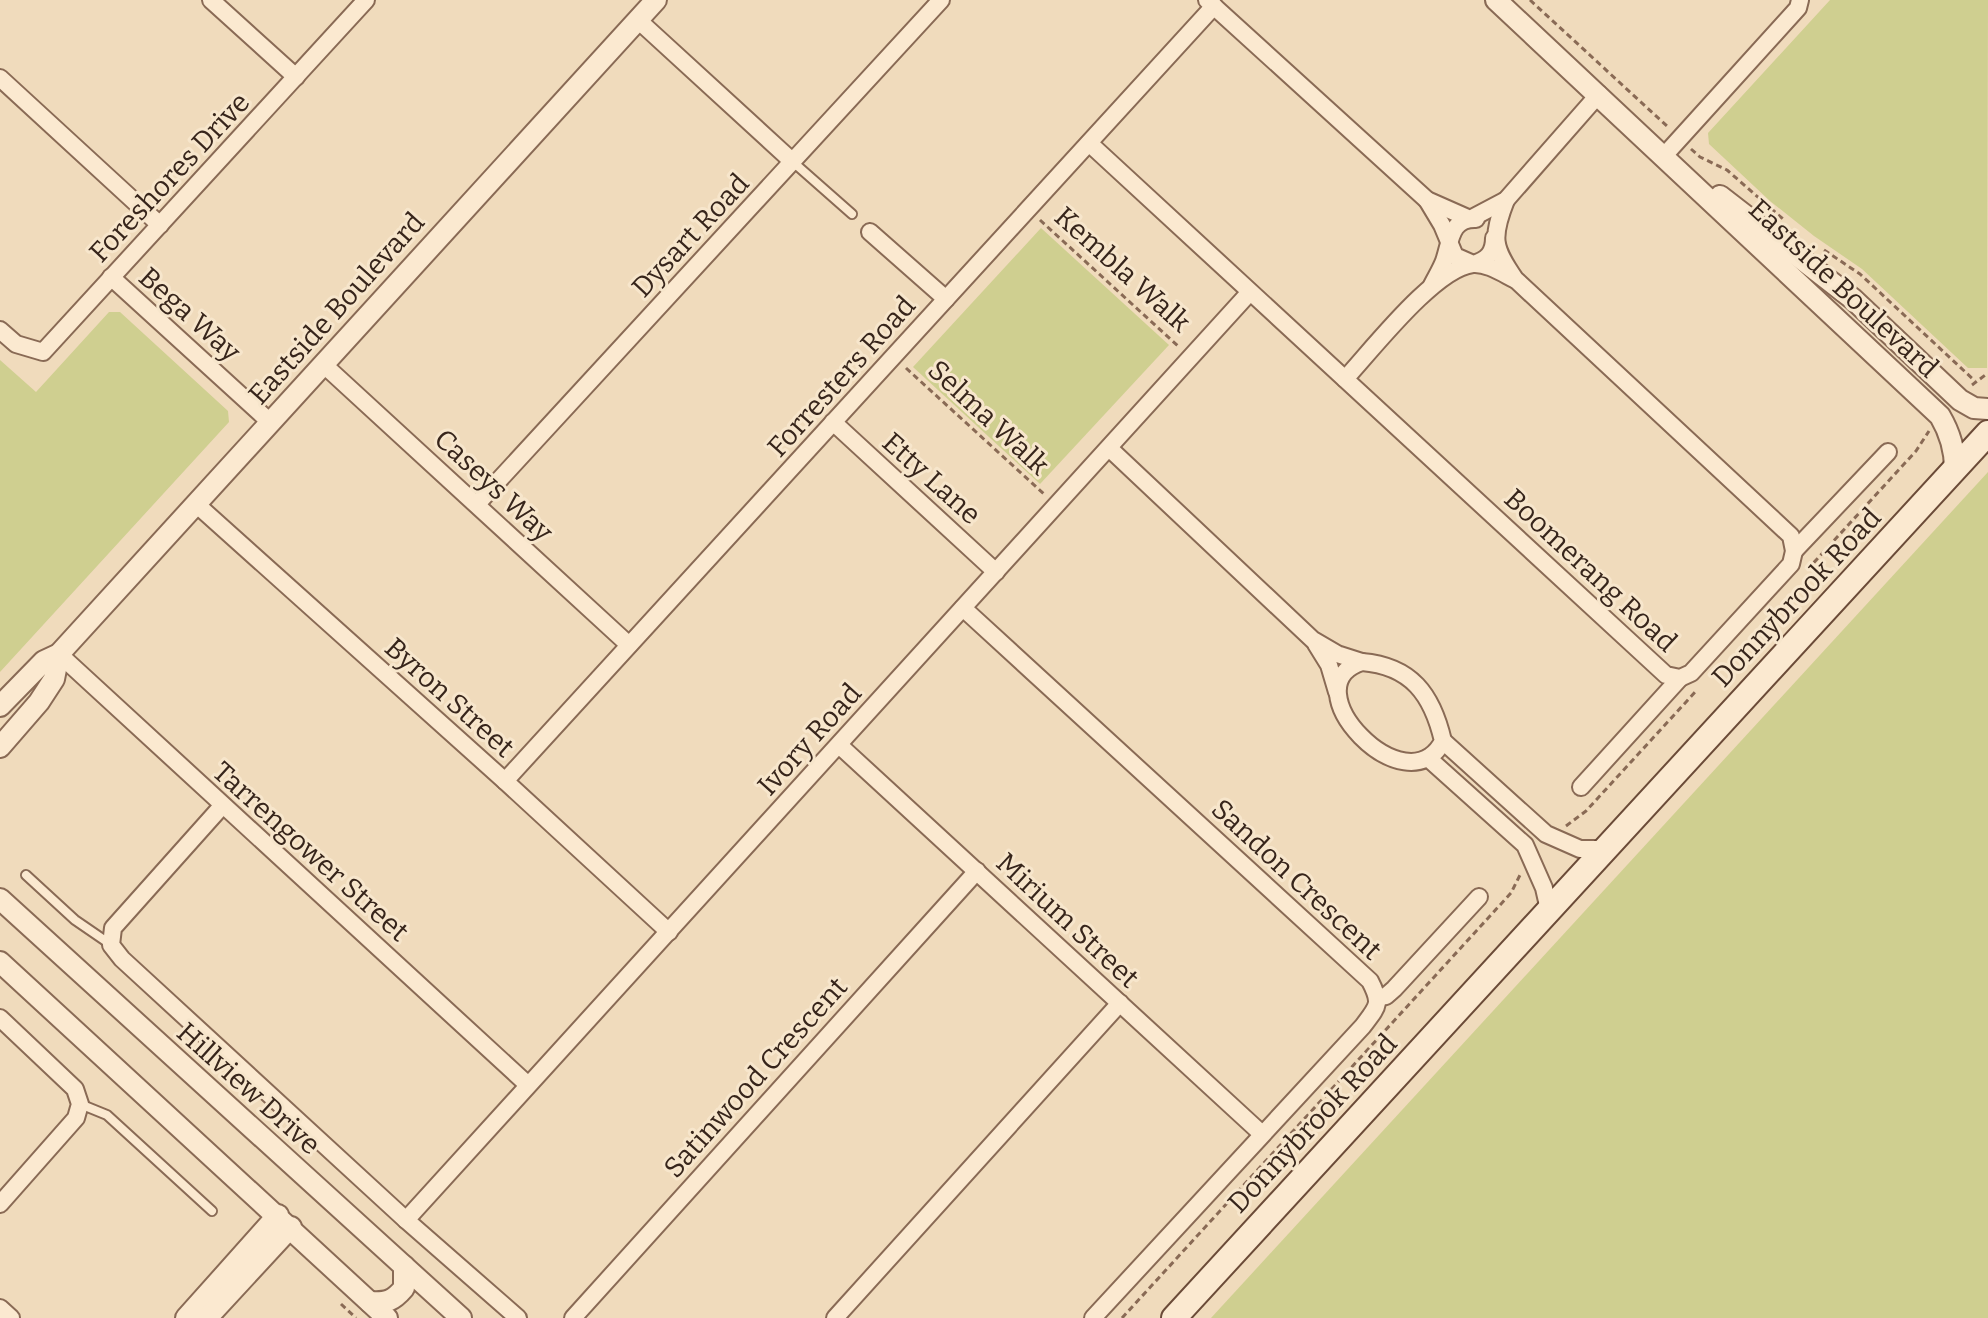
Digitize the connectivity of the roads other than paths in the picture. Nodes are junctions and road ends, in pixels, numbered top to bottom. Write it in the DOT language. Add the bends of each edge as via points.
graph roads {
  1 [pos="211,0"];
  2 [pos="366,0"];
  3 [pos="656,0"];
  4 [pos="941,0"];
  5 [pos="1496,0"];
  6 [pos="1800,0"];
  7 [pos="1211,3"];
  8 [pos="638,20"];
  9 [pos="296,77"];
  10 [pos="0,78"];
  11 [pos="1599,94"];
  12 [pos="1089,143"];
  13 [pos="1667,160"];
  14 [pos="793,162"];
  15 [pos="1427,200"];
  16 [pos="1506,200"];
  17 [pos="852,214"];
  18 [pos="1470,219"];
  19 [pos="160,225"];
  20 [pos="870,232"];
  21 [pos="1494,240"];
  22 [pos="1449,242"];
  23 [pos="1473,264"];
  24 [pos="111,277"];
  25 [pos="1515,279"];
  26 [pos="1432,285"];
  27 [pos="1250,292"];
  28 [pos="946,299"];
  29 [pos="0,330"];
  30 [pos="323,364"];
  31 [pos="1345,379"];
  32 [pos="1988,409"];
  33 [pos="270,422"];
  34 [pos="833,422"];
  35 [pos="1988,433"];
  36 [pos="1109,448"];
  37 [pos="1888,452"];
  38 [pos="1955,469"];
  39 [pos="195,503"];
  40 [pos="477,504"];
  41 [pos="1794,551"];
  42 [pos="996,572"];
  43 [pos="963,608"];
  44 [pos="1313,640"];
  45 [pos="629,645"];
  46 [pos="59,654"];
  47 [pos="1362,662"];
  48 [pos="1680,678"];
  49 [pos="1337,693"];
  50 [pos="0,706"];
  51 [pos="1443,741"];
  52 [pos="839,745"];
  53 [pos="0,747"];
  54 [pos="1428,758"];
  55 [pos="505,781"];
  56 [pos="1581,787"];
  57 [pos="1648,803"];
  58 [pos="222,806"];
  59 [pos="1605,849"];
  60 [pos="977,871"];
  61 [pos="26,875"];
  62 [pos="1479,897"];
  63 [pos="0,899"];
  64 [pos="1549,910"];
  65 [pos="669,932"];
  66 [pos="111,945"];
  67 [pos="0,962"];
  68 [pos="1495,969"];
  69 [pos="1379,997"];
  70 [pos="1120,1003"];
  71 [pos="0,1018"];
  72 [pos="528,1085"];
  73 [pos="80,1104"];
  74 [pos="1262,1134"];
  75 [pos="0,1204"];
  76 [pos="212,1211"];
  77 [pos="406,1220"];
  78 [pos="285,1221"];
  79 [pos="404,1266"];
  80 [pos="370,1302"];
  81 [pos="0,1308"];
  82 [pos="11,1318"];
  83 [pos="186,1318"];
  84 [pos="207,1318"];
  85 [pos="387,1318"];
  86 [pos="461,1318"];
  87 [pos="518,1318"];
  88 [pos="573,1318"];
  89 [pos="835,1318"];
  90 [pos="1093,1318"];
  91 [pos="1174,1318"];
  1 -- 9 [label="street"];
  2 -- 9 [label="street, Foreshores Drive"];
  3 -- 8 [label="street, Eastside Boulevard"];
  4 -- 14 [label="street, Dysart Road"];
  5 -- 11 [label="street, Eastside Boulevard"];
  6 -- 13 [label="street" via="1680,138"];
  7 -- 12 [label="street, Forresters Road"];
  7 -- 15 [label="street"];
  8 -- 14 [label="street"];
  8 -- 30 [label="street, Eastside Boulevard"];
  9 -- 19 [label="street, Foreshores Drive"];
  10 -- 19 [label="street"];
  11 -- 13 [label="street, Eastside Boulevard"];
  11 -- 16 [label="street"];
  12 -- 27 [label="street, Boomerang Road"];
  12 -- 28 [label="street, Forresters Road"];
  13 -- 32 [label="street, Eastside Boulevard" via="1853,299 1960,400"];
  13 -- 38 [label="street, Eastside Boulevard" via="1940,416 1949,431"];
  14 -- 17 [label="lane"];
  14 -- 40 [label="street, Dysart Road"];
  15 -- 18 [label="street"];
  15 -- 22 [label="street"];
  16 -- 18 [label="street"];
  16 -- 21 [label="street"];
  18 -- 21 [label="street" via="1487,225"];
  18 -- 22 [label="street" via="1454,228"];
  19 -- 24 [label="street, Foreshores Drive"];
  20 -- 28 [label="street"];
  21 -- 23 [label="street" via="1487,258"];
  21 -- 25 [label="street"];
  22 -- 23 [label="street" via="1455,256"];
  22 -- 26 [label="street"];
  23 -- 25 [label="street"];
  23 -- 26 [label="street"];
  24 -- 29 [label="street, Foreshores Drive" via="43,352 16,344"];
  24 -- 33 [label="street, Bega Way"];
  25 -- 41 [label="street" via="1791,536"];
  26 -- 31 [label="street"];
  27 -- 31 [label="street, Boomerang Road"];
  27 -- 36 [label="street, Ivory Road"];
  28 -- 34 [label="street, Forresters Road"];
  30 -- 33 [label="street, Eastside Boulevard"];
  30 -- 40 [label="street, Caseys Way"];
  31 -- 48 [label="street, Boomerang Road" via="1666,675"];
  33 -- 39 [label="street, Eastside Boulevard"];
  34 -- 42 [label="street, Etty Lane"];
  34 -- 45 [label="street, Forresters Road"];
  35 -- 38 [label="main road, Donnybrook Road"];
  36 -- 42 [label="street, Ivory Road"];
  36 -- 44 [label="street"];
  37 -- 41 [label="street, Boomerang Road"];
  38 -- 57 [label="main road, Donnybrook Road"];
  39 -- 46 [label="street, Eastside Boulevard"];
  39 -- 55 [label="street, Byron Street"];
  40 -- 45 [label="street, Caseys Way"];
  41 -- 48 [label="street, Boomerang Road" via="1791,564 1691,673"];
  42 -- 43 [label="street, Ivory Road"];
  43 -- 52 [label="street, Ivory Road"];
  43 -- 69 [label="street, Sandon Crescent" via="1370,981"];
  44 -- 47 [label="street"];
  44 -- 49 [label="street" via="1329,665"];
  45 -- 55 [label="street, Forresters Road"];
  46 -- 50 [label="street, Eastside Boulevard" via="44,661"];
  46 -- 53 [label="street, Eastside Boulevard" via="54,679"];
  46 -- 58 [label="street, Tarrengower Street"];
  47 -- 49 [label="street" via="1344,672"];
  47 -- 51 [label="street" via="1399,671 1424,692"];
  48 -- 56 [label="street"];
  49 -- 54 [label="street" via="1346,720 1371,746 1403,760"];
  51 -- 54 [label="street"];
  51 -- 59 [label="street" via="1546,834 1580,849"];
  52 -- 60 [label="street, Mirium Street"];
  52 -- 65 [label="street, Ivory Road"];
  54 -- 64 [label="street" via="1525,845"];
  55 -- 65 [label="street, Byron Street"];
  57 -- 59 [label="main road, Donnybrook Road"];
  57 -- 68 [label="main road, Donnybrook Road" via="1632,838 1530,949"];
  58 -- 66 [label="street" via="113,928"];
  58 -- 72 [label="street, Tarrengower Street"];
  59 -- 64 [label="main road, Donnybrook Road"];
  60 -- 70 [label="street, Mirium Street"];
  60 -- 88 [label="street, Satinwood Crescent"];
  61 -- 66 [label="lane"];
  62 -- 69 [label="street" via="1394,989"];
  63 -- 79 [label="street, Hillview Drive"];
  64 -- 68 [label="main road, Donnybrook Road"];
  65 -- 72 [label="street, Ivory Road"];
  66 -- 77 [label="street"];
  67 -- 78 [label="street"];
  68 -- 91 [label="main road, Donnybrook Road"];
  69 -- 74 [label="street, Sandon Crescent" via="1363,1026"];
  70 -- 74 [label="street, Mirium Street"];
  70 -- 89 [label="street"];
  71 -- 73 [label="street" via="75,1089"];
  72 -- 77 [label="street, Ivory Road"];
  73 -- 75 [label="street" via="76,1118"];
  73 -- 76 [label="lane" via="107,1115"];
  74 -- 90 [label="street, Sandon Crescent"];
  77 -- 87 [label="street"];
  78 -- 80 [label="street"];
  78 -- 83 [label="street"];
  78 -- 84 [label="street"];
  79 -- 80 [label="street" via="404,1288 395,1299"];
  79 -- 86 [label="street, Hillview Drive"];
  80 -- 85 [label="street"];
  81 -- 82 [label="street"];
}
